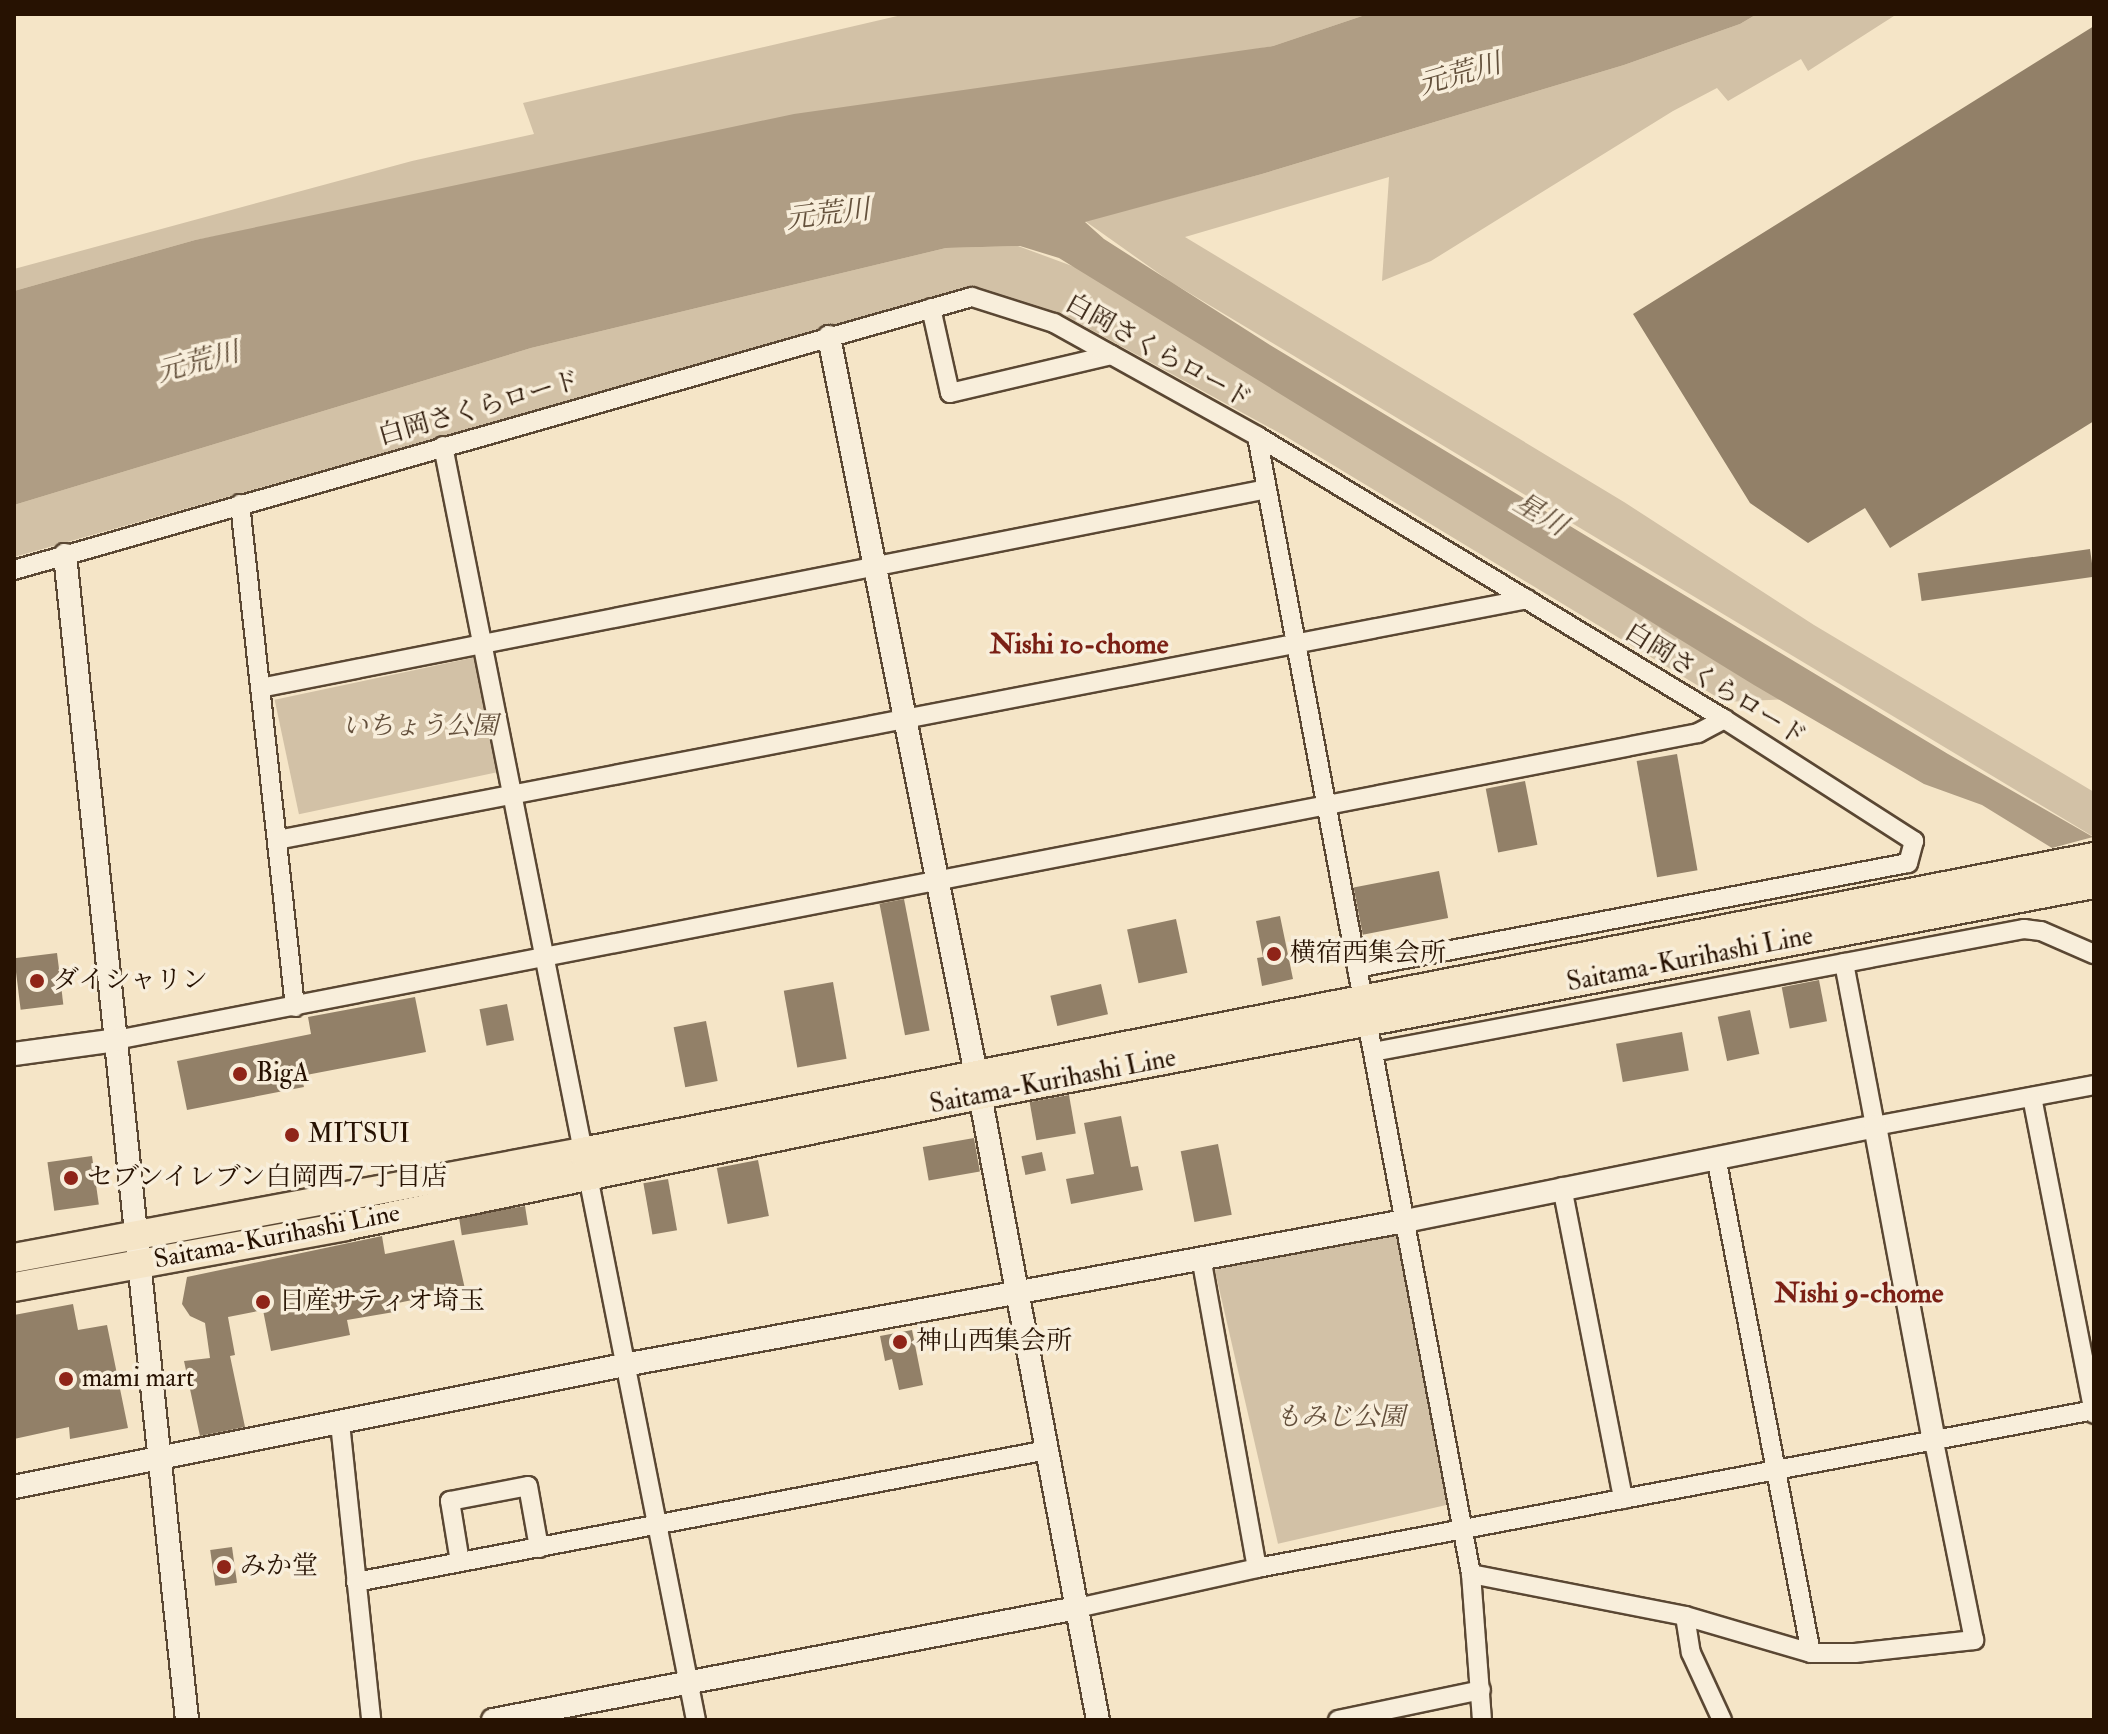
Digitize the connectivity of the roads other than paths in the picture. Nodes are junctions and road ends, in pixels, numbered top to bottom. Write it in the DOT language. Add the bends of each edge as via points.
graph roads {
  1 [pos="931,308"];
  2 [pos="829,337"];
  3 [pos="1112,355"];
  4 [pos="1257,436"];
  5 [pos="443,446"];
  6 [pos="1267,489"];
  7 [pos="240,504"];
  8 [pos="65,555"];
  9 [pos="875,566"];
  10 [pos="14,570"];
  11 [pos="1527,599"];
  12 [pos="1296,643"];
  13 [pos="482,644"];
  14 [pos="260,688"];
  15 [pos="905,719"];
  16 [pos="1724,719"];
  17 [pos="512,795"];
  18 [pos="1327,804"];
  19 [pos="277,840"];
  20 [pos="2094,857"];
  21 [pos="936,881"];
  22 [pos="2094,884"];
  23 [pos="2094,954"];
  24 [pos="543,955"];
  25 [pos="1844,963"];
  26 [pos="1357,968"];
  27 [pos="295,1007"];
  28 [pos="1366,1011"];
  29 [pos="116,1040"];
  30 [pos="1373,1052"];
  31 [pos="14,1054"];
  32 [pos="977,1084"];
  33 [pos="2094,1085"];
  34 [pos="2032,1097"];
  35 [pos="1875,1126"];
  36 [pos="1716,1157"];
  37 [pos="584,1163"];
  38 [pos="1562,1187"];
  39 [pos="1405,1221"];
  40 [pos="136,1233"];
  41 [pos="1201,1257"];
  42 [pos="14,1258"];
  43 [pos="139,1263"];
  44 [pos="14,1287"];
  45 [pos="1016,1291"];
  46 [pos="624,1365"];
  47 [pos="2094,1411"];
  48 [pos="340,1423"];
  49 [pos="1934,1441"];
  50 [pos="1047,1450"];
  51 [pos="158,1459"];
  52 [pos="1777,1471"];
  53 [pos="14,1487"];
  54 [pos="1623,1499"];
  55 [pos="657,1525"];
  56 [pos="1463,1531"];
  57 [pos="539,1548"];
  58 [pos="460,1562"];
  59 [pos="1257,1568"];
  60 [pos="1471,1574"];
  61 [pos="356,1582"];
  62 [pos="1077,1608"];
  63 [pos="1685,1616"];
  64 [pos="1811,1653"];
  65 [pos="688,1683"];
  66 [pos="1481,1690"];
  67 [pos="187,1720"];
  68 [pos="371,1720"];
  69 [pos="493,1720"];
  70 [pos="696,1720"];
  71 [pos="1098,1720"];
  72 [pos="1338,1720"];
  73 [pos="1482,1720"];
  74 [pos="1722,1720"];
  1 -- 2 [label="street, 白岡さくらロード"];
  1 -- 3 [label="street, 白岡さくらロード" via="972,297 1054,323"];
  1 -- 3 [label="street" via="950,393"];
  2 -- 5 [label="street, 白岡さくらロード"];
  2 -- 9 [label="street"];
  3 -- 4 [label="street, 白岡さくらロード"];
  4 -- 6 [label="street"];
  4 -- 11 [label="street, 白岡さくらロード"];
  5 -- 7 [label="street, 白岡さくらロード"];
  5 -- 13 [label="street"];
  6 -- 9 [label="street"];
  6 -- 12 [label="street"];
  7 -- 8 [label="street, 白岡さくらロード"];
  7 -- 14 [label="street"];
  8 -- 10 [label="street, 白岡さくらロード"];
  8 -- 29 [label="street"];
  9 -- 13 [label="street"];
  9 -- 15 [label="street"];
  11 -- 12 [label="street"];
  11 -- 16 [label="street, 白岡さくらロード"];
  12 -- 15 [label="street"];
  12 -- 18 [label="street"];
  13 -- 14 [label="street"];
  13 -- 17 [label="street"];
  14 -- 19 [label="street"];
  15 -- 17 [label="street"];
  15 -- 21 [label="street"];
  16 -- 18 [label="street" via="1698,733"];
  16 -- 26 [label="street, 白岡さくらロード" via="1914,841 1908,863"];
  17 -- 19 [label="street"];
  17 -- 24 [label="street"];
  18 -- 21 [label="street"];
  18 -- 26 [label="street"];
  19 -- 27 [label="street"];
  20 -- 28 [label="main road, Saitama-Kurihashi Line"];
  21 -- 24 [label="street"];
  21 -- 32 [label="street"];
  22 -- 28 [label="main road, Saitama-Kurihashi Line"];
  23 -- 25 [label="street" via="2024,929"];
  24 -- 27 [label="street"];
  24 -- 37 [label="street"];
  25 -- 30 [label="street"];
  25 -- 35 [label="street"];
  26 -- 28 [label="street"];
  27 -- 29 [label="street"];
  28 -- 30 [label="street"];
  28 -- 32 [label="main road, Saitama-Kurihashi Line"];
  29 -- 31 [label="street"];
  29 -- 40 [label="street"];
  30 -- 39 [label="street"];
  32 -- 37 [label="main road, Saitama-Kurihashi Line"];
  32 -- 45 [label="street"];
  33 -- 34 [label="street"];
  34 -- 35 [label="street"];
  34 -- 47 [label="street"];
  35 -- 36 [label="street"];
  35 -- 49 [label="street"];
  36 -- 38 [label="street"];
  36 -- 52 [label="street"];
  37 -- 40 [label="main road, Saitama-Kurihashi Line"];
  37 -- 43 [label="main road, Saitama-Kurihashi Line" via="345,1226"];
  37 -- 46 [label="street"];
  38 -- 39 [label="street"];
  38 -- 54 [label="street"];
  39 -- 41 [label="street"];
  39 -- 56 [label="street"];
  40 -- 42 [label="main road, Saitama-Kurihashi Line"];
  40 -- 43 [label="street"];
  41 -- 45 [label="street"];
  41 -- 59 [label="street"];
  43 -- 44 [label="main road, Saitama-Kurihashi Line"];
  43 -- 51 [label="street"];
  45 -- 46 [label="street"];
  45 -- 50 [label="street"];
  46 -- 48 [label="street"];
  46 -- 55 [label="street"];
  47 -- 49 [label="street"];
  48 -- 51 [label="street"];
  48 -- 61 [label="street"];
  49 -- 52 [label="street"];
  49 -- 64 [label="street" via="1974,1640"];
  50 -- 55 [label="street"];
  50 -- 62 [label="street"];
  51 -- 53 [label="street"];
  51 -- 67 [label="street"];
  52 -- 54 [label="street"];
  52 -- 64 [label="street"];
  54 -- 56 [label="street"];
  55 -- 57 [label="street"];
  55 -- 65 [label="street"];
  56 -- 59 [label="street"];
  56 -- 60 [label="street"];
  57 -- 58 [label="street"];
  57 -- 58 [label="street" via="528,1486 450,1501"];
  58 -- 61 [label="street"];
  59 -- 62 [label="street"];
  60 -- 63 [label="street"];
  60 -- 66 [label="street"];
  61 -- 68 [label="street"];
  62 -- 65 [label="street"];
  62 -- 71 [label="street"];
  63 -- 64 [label="street"];
  63 -- 74 [label="street" via="1691,1653"];
  65 -- 69 [label="street"];
  65 -- 70 [label="street"];
  66 -- 72 [label="street"];
  66 -- 73 [label="street"];
}
